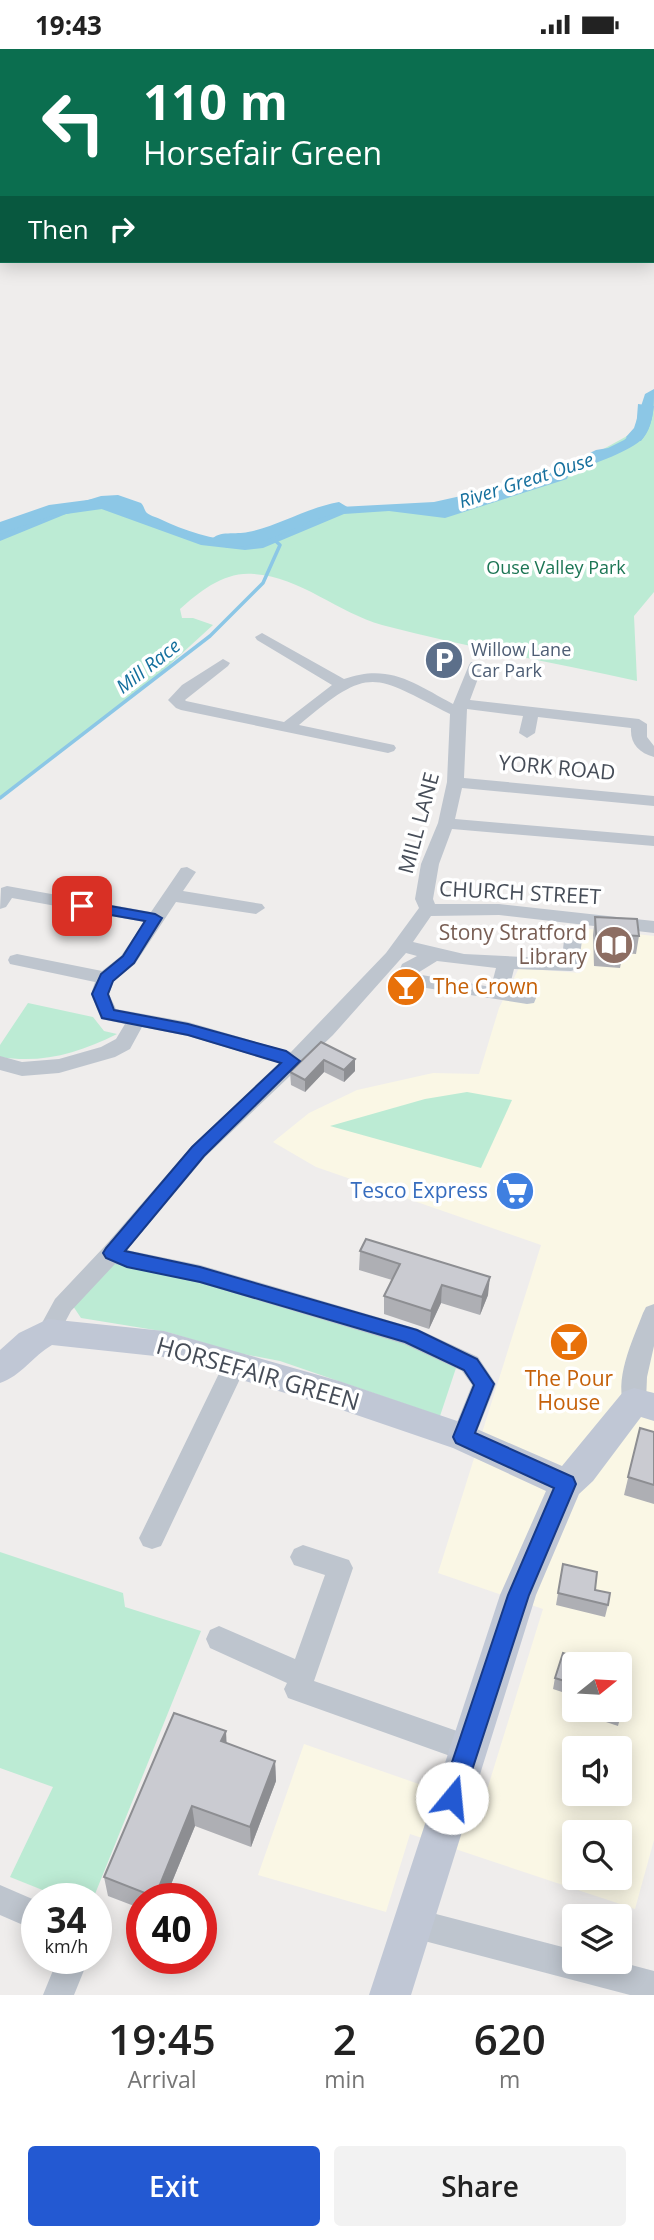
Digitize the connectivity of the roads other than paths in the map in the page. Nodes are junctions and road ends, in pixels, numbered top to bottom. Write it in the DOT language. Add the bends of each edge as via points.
graph roads {
  1 [pos="274,639"];
  2 [pos="223,663"];
  3 [pos="476,665"];
  4 [pos="343,685"];
  5 [pos="459,708"];
  6 [pos="532,711"];
  7 [pos="287,727"];
  8 [pos="527,733"];
  9 [pos="388,748"];
  10 [pos="654,752"];
  11 [pos="455,782"];
  12 [pos="654,801"];
  13 [pos="446,823"];
  14 [pos="654,841"];
  15 [pos="187,872"];
  16 [pos="8,891"];
  17 [pos="170,895"];
  18 [pos="256,908"];
  19 [pos="427,911"];
  20 [pos="155,918"];
  21 [pos="654,927"];
  22 [pos="573,940"];
  23 [pos="402,945"];
  24 [pos="433,955"];
  25 [pos="17,960"];
  26 [pos="507,963"];
  27 [pos="106,978"];
  28 [pos="499,994"];
  29 [pos="527,998"];
  30 [pos="136,1021"];
  31 [pos="292,1061"];
  32 [pos="0,1063"];
  33 [pos="112,1253"];
  34 [pos="654,1313"];
  35 [pos="48,1332"];
  36 [pos="235,1364"];
  37 [pos="0,1370"];
  38 [pos="644,1404"];
  39 [pos="463,1437"];
  40 [pos="566,1484"];
  41 [pos="152,1538"];
  42 [pos="303,1557"];
  43 [pos="219,1639"];
  44 [pos="302,1676"];
  45 [pos="467,1748"];
  46 [pos="0,1900"];
  47 [pos="21,1909"];
  48 [pos="413,1923"];
  49 [pos="67,1974"];
  50 [pos="654,1986"];
  51 [pos="58,1995"];
  52 [pos="390,1995"];
  1 -- 4 [label="street"];
  2 -- 7 [label="street" via="176,700 181,705"];
  3 -- 5 [label="street, MILL LANE"];
  4 -- 5 [label="street" via="372,676 392,679"];
  4 -- 7 [label="street"];
  5 -- 6 [label="street"];
  5 -- 11 [label="street, MILL LANE"];
  6 -- 8 [label="street"];
  6 -- 10 [label="street" via="639,724 640,742"];
  7 -- 9 [label="street"];
  11 -- 12 [label="street, YORK ROAD"];
  11 -- 13 [label="street, MILL LANE"];
  13 -- 14 [label="street"];
  13 -- 19 [label="street, MILL LANE" via="430,864 424,899"];
  15 -- 17 [label="street"];
  16 -- 20 [label="street"];
  17 -- 18 [label="street"];
  17 -- 20 [label="street"];
  19 -- 21 [label="street, CHURCH STREET" via="445,908 568,916"];
  19 -- 23 [label="street"];
  20 -- 27 [label="street" via="128,960"];
  22 -- 26 [label="street" via="571,965"];
  23 -- 24 [label="street"];
  23 -- 31 [label="street"];
  24 -- 26 [label="street"];
  24 -- 28 [label="street" via="409,968 406,975 414,981"];
  25 -- 27 [label="street"];
  26 -- 28 [label="street"];
  27 -- 30 [label="street" via="100,994 108,1014"];
  28 -- 29 [label="street"];
  30 -- 31 [label="street" via="188,1029"];
  30 -- 32 [label="street" via="123,1044 108,1052 59,1066 22,1069"];
  31 -- 33 [label="street" via="198,1151"];
  33 -- 35 [label="street" via="63,1305"];
  33 -- 39 [label="street" via="410,1336 470,1364 484,1384"];
  34 -- 38 [label="street" via="633,1379"];
  35 -- 36 [label="street, HORSEFAIR GREEN" via="164,1344"];
  35 -- 37 [label="street"];
  36 -- 39 [label="street, HORSEFAIR GREEN"];
  36 -- 41 [label="street"];
  38 -- 40 [label="street"];
  39 -- 40 [label="street, HORSEFAIR GREEN"];
  40 -- 45 [label="street" via="518,1595"];
  42 -- 44 [label="street" via="340,1568"];
  43 -- 44 [label="street"];
  44 -- 45 [label="street" via="298,1689"];
  45 -- 48 [label="street"];
  46 -- 47 [label="street"];
  48 -- 50 [label="street"];
  48 -- 52 [label="street"];
  49 -- 51 [label="street"];
}
